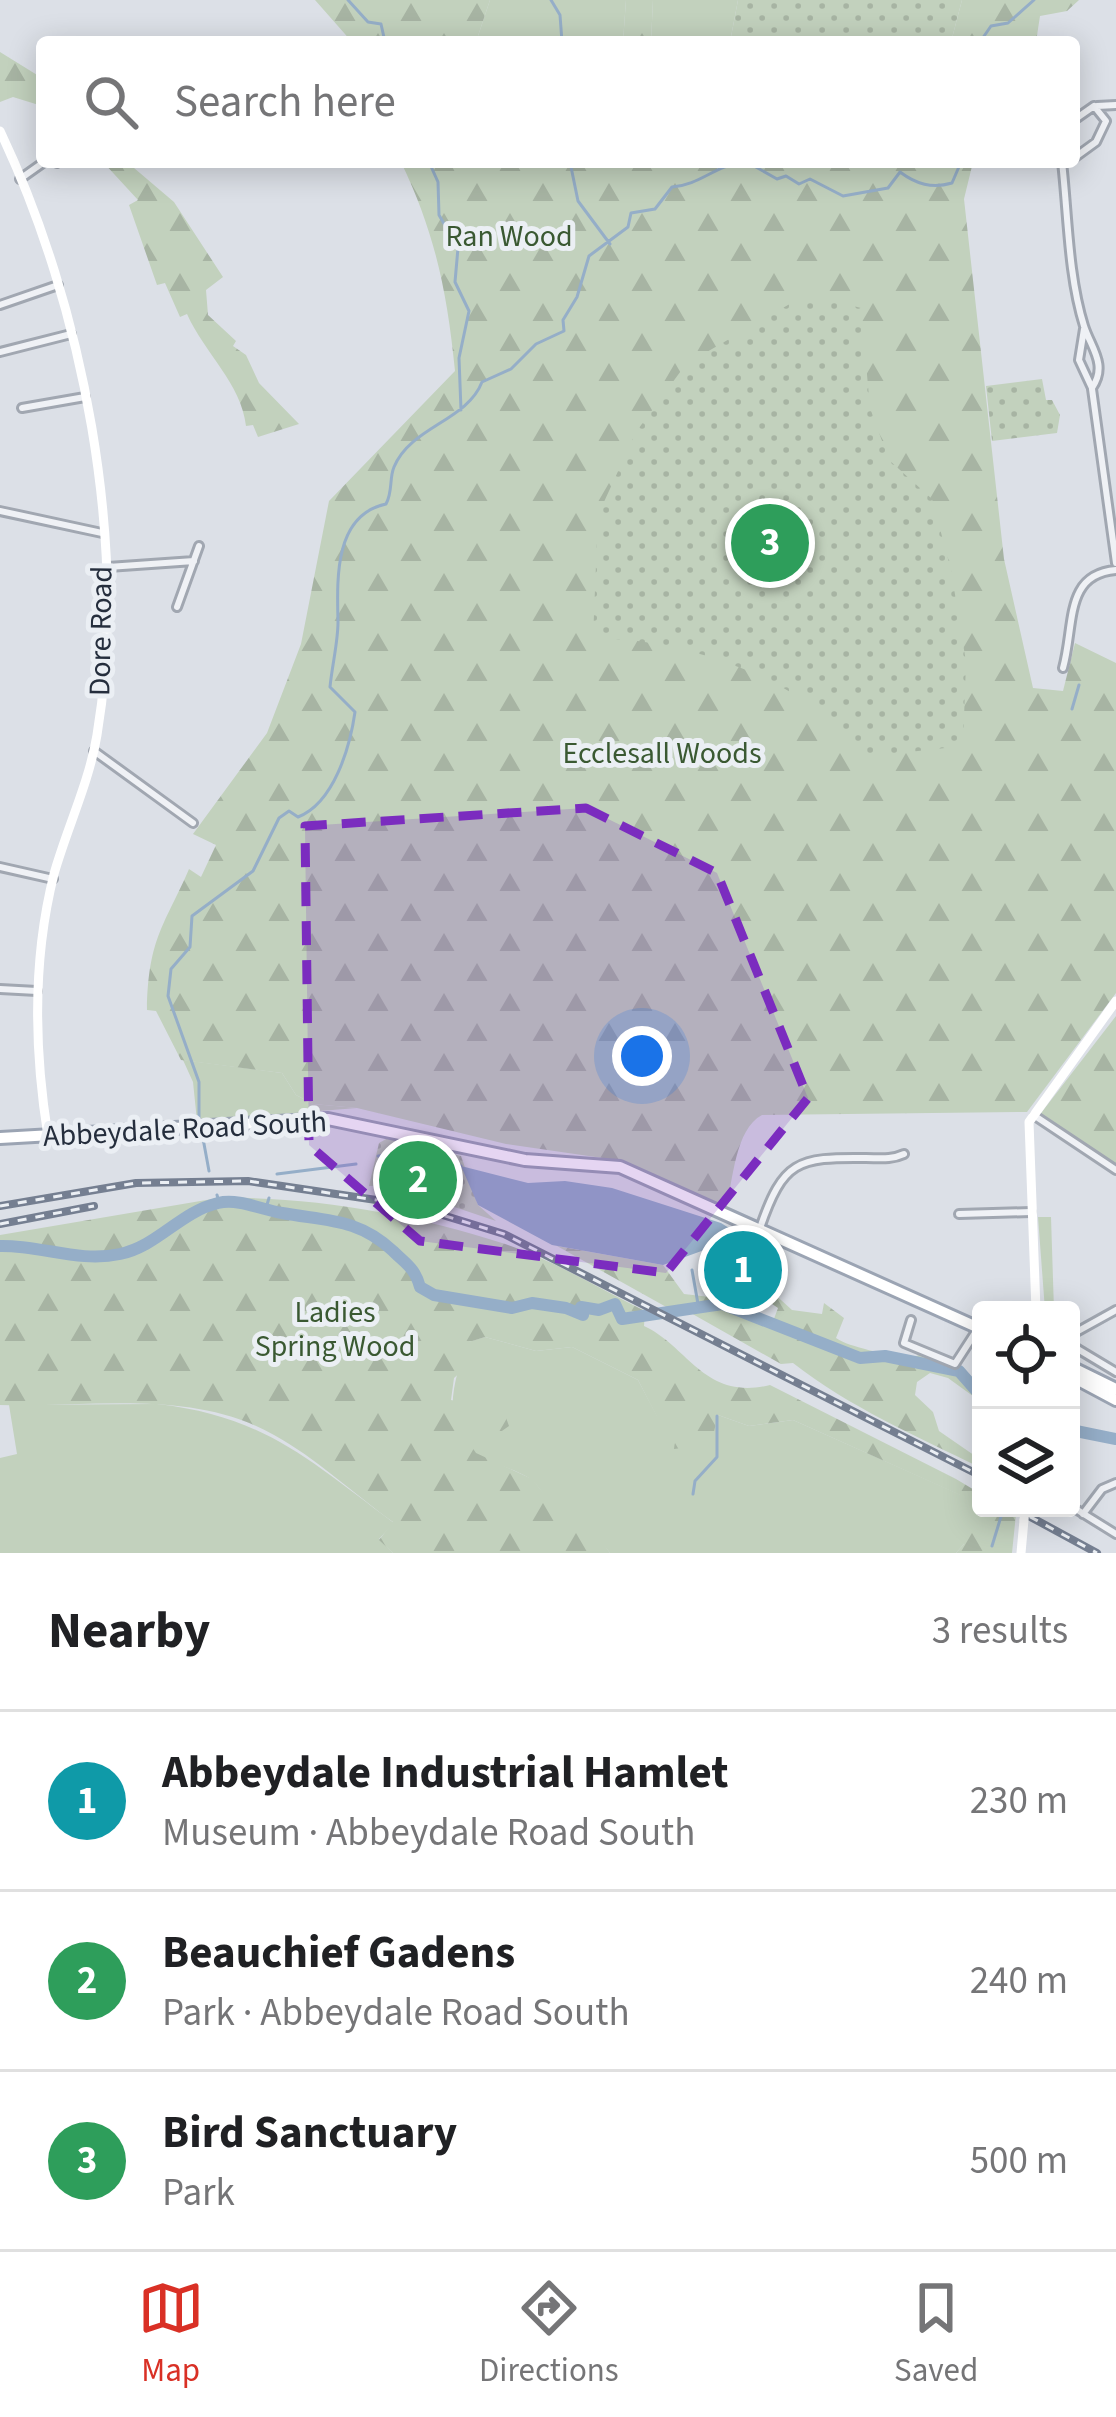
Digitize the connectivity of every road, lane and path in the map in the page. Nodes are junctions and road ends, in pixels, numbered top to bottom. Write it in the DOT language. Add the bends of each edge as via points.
graph roads {
  1 [pos="1094,106"];
  2 [pos="1116,106"];
  3 [pos="1080,116"];
  4 [pos="1106,121"];
  5 [pos="0,131"];
  6 [pos="4,151"];
  7 [pos="1080,155"];
  8 [pos="36,168"];
  9 [pos="1063,168"];
  10 [pos="1068,168"];
  11 [pos="1064,174"];
  12 [pos="20,179"];
  13 [pos="58,285"];
  14 [pos="0,305"];
  15 [pos="1084,329"];
  16 [pos="71,334"];
  17 [pos="0,352"];
  18 [pos="1092,388"];
  19 [pos="86,397"];
  20 [pos="22,408"];
  21 [pos="0,511"];
  22 [pos="102,532"];
  23 [pos="1115,541"];
  24 [pos="199,546"];
  25 [pos="194,561"];
  26 [pos="104,567"];
  27 [pos="1116,567"];
  28 [pos="176,607"];
  29 [pos="1064,668"];
  30 [pos="94,751"];
  31 [pos="193,823"];
  32 [pos="0,867"];
  33 [pos="53,879"];
  34 [pos="0,989"];
  35 [pos="37,991"];
  36 [pos="1116,1001"];
  37 [pos="1031,1114"];
  38 [pos="47,1136"];
  39 [pos="0,1138"];
  40 [pos="904,1154"];
  41 [pos="1113,1171"];
  42 [pos="1031,1212"];
  43 [pos="970,1230"];
  44 [pos="759,1231"];
  45 [pos="1036,1301"];
  46 [pos="1116,1310"];
  47 [pos="911,1320"];
  48 [pos="972,1325"];
  49 [pos="1080,1330"];
  50 [pos="972,1340"];
  51 [pos="1080,1350"];
  52 [pos="1080,1372"];
  53 [pos="1116,1372"];
  54 [pos="1080,1381"];
  55 [pos="1116,1390"];
  56 [pos="1116,1400"];
  57 [pos="1115,1486"];
  58 [pos="1080,1512"];
  59 [pos="1083,1514"];
  60 [pos="1024,1517"];
  61 [pos="1116,1534"];
  62 [pos="1022,1553"];
  1 -- 2 [label="street"];
  1 -- 3 [label="street"];
  1 -- 4 [label="street"];
  2 -- 4 [label="street"];
  4 -- 7 [label="street"];
  5 -- 6 [label="street, Dore Road"];
  6 -- 12 [label="street, Dore Road"];
  8 -- 12 [label="street"];
  9 -- 11 [label="street"];
  10 -- 11 [label="street"];
  11 -- 15 [label="street"];
  12 -- 13 [label="street, Dore Road"];
  13 -- 14 [label="street"];
  13 -- 16 [label="street, Dore Road"];
  15 -- 18 [label="street" via="1079,360"];
  15 -- 18 [label="street" via="1098,358"];
  16 -- 17 [label="street"];
  16 -- 19 [label="street, Dore Road"];
  18 -- 23 [label="street"];
  19 -- 20 [label="street"];
  19 -- 22 [label="street, Dore Road"];
  21 -- 22 [label="street"];
  22 -- 26 [label="street, Dore Road"];
  23 -- 27 [label="street"];
  24 -- 25 [label="street"];
  25 -- 26 [label="street"];
  25 -- 28 [label="street"];
  26 -- 30 [label="street, Dore Road"];
  27 -- 29 [label="street" via="1081,584"];
  30 -- 31 [label="street"];
  30 -- 33 [label="street, Dore Road"];
  32 -- 33 [label="street"];
  33 -- 35 [label="street, Dore Road"];
  34 -- 35 [label="street"];
  35 -- 38 [label="street, Dore Road"];
  36 -- 37 [label="street"];
  37 -- 41 [label="street"];
  37 -- 42 [label="street"];
  38 -- 39 [label="main road, Abbeydale Road South"];
  38 -- 44 [label="main road, Abbeydale Road South" via="351,1120 524,1160 620,1167"];
  40 -- 44 [label="street" via="794,1166 773,1191"];
  42 -- 43 [label="street" via="964,1214"];
  42 -- 45 [label="street"];
  44 -- 48 [label="main road, Abbeydale Road South"];
  46 -- 49 [label="street"];
  47 -- 50 [label="street" via="904,1343 955,1364"];
  51 -- 53 [label="street"];
  52 -- 55 [label="main road"];
  54 -- 56 [label="main road"];
  57 -- 59 [label="street" via="1102,1489"];
  58 -- 59 [label="street"];
  59 -- 61 [label="street"];
  60 -- 62 [label="street"];
}
